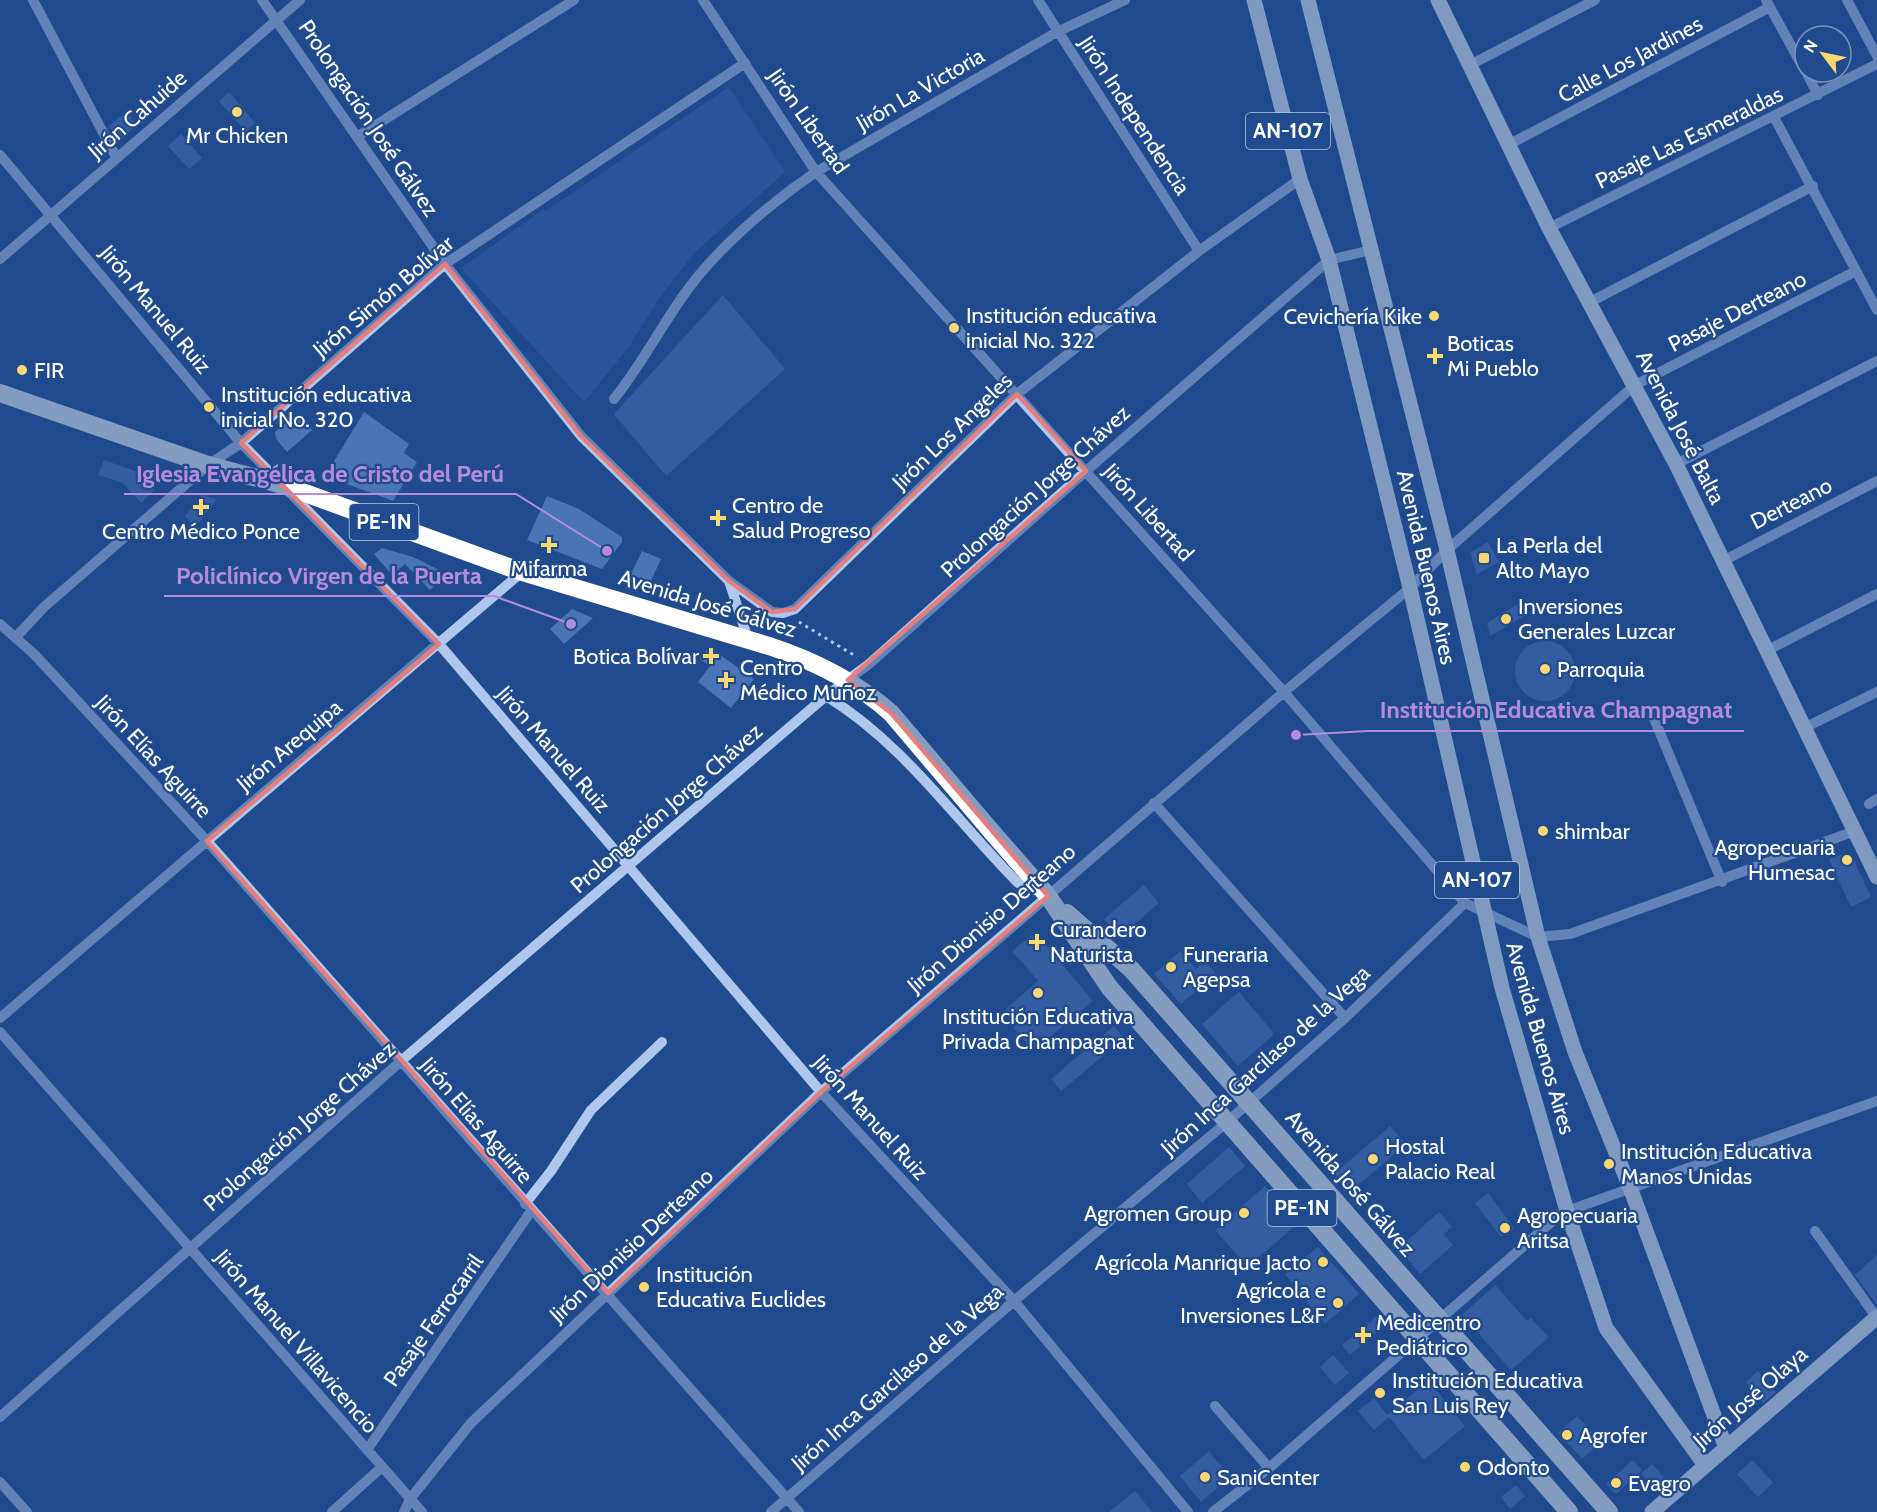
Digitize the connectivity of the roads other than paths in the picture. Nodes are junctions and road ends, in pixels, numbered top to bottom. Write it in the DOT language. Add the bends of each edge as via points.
graph roads {
  1 [pos="33,0"];
  2 [pos="262,0"];
  3 [pos="300,0"];
  4 [pos="574,0"];
  5 [pos="703,0"];
  6 [pos="1038,0"];
  7 [pos="1125,0"];
  8 [pos="1254,0"];
  9 [pos="1308,0"];
  10 [pos="1438,0"];
  11 [pos="1595,0"];
  12 [pos="1847,0"];
  13 [pos="1768,4"];
  14 [pos="277,18"];
  15 [pos="1057,32"];
  16 [pos="1793,49"];
  17 [pos="1877,56"];
  18 [pos="745,63"];
  19 [pos="1877,64"];
  20 [pos="1470,65"];
  21 [pos="1812,84"];
  22 [pos="1818,95"];
  23 [pos="1774,117"];
  24 [pos="357,137"];
  25 [pos="1508,145"];
  26 [pos="0,155"];
  27 [pos="116,157"];
  28 [pos="816,172"];
  29 [pos="1300,179"];
  30 [pos="1813,186"];
  31 [pos="51,215"];
  32 [pos="1550,228"];
  33 [pos="1371,250"];
  34 [pos="1199,251"];
  35 [pos="0,259"];
  36 [pos="1329,260"];
  37 [pos="446,264"];
  38 [pos="1856,271"];
  39 [pos="1590,302"];
  40 [pos="1877,310"];
  41 [pos="1877,361"];
  42 [pos="1635,385"];
  43 [pos="0,393"];
  44 [pos="1017,394"];
  45 [pos="614,399"];
  46 [pos="241,443"];
  47 [pos="1676,464"];
  48 [pos="208,465"];
  49 [pos="1086,471"];
  50 [pos="1877,481"];
  51 [pos="283,485"];
  52 [pos="1447,550"];
  53 [pos="1723,561"];
  54 [pos="522,572"];
  55 [pos="729,581"];
  56 [pos="1410,588"];
  57 [pos="1877,594"];
  58 [pos="783,613"];
  59 [pos="0,624"];
  60 [pos="16,637"];
  61 [pos="748,639"];
  62 [pos="439,644"];
  63 [pos="1768,650"];
  64 [pos="1284,692"];
  65 [pos="1877,692"];
  66 [pos="826,696"];
  67 [pos="1653,716"];
  68 [pos="1806,727"];
  69 [pos="1154,803"];
  70 [pos="1856,831"];
  71 [pos="207,841"];
  72 [pos="629,866"];
  73 [pos="1877,878"];
  74 [pos="1722,882"];
  75 [pos="1046,893"];
  76 [pos="1465,903"];
  77 [pos="1483,913"];
  78 [pos="1538,937"];
  79 [pos="1345,1017"];
  80 [pos="0,1018"];
  81 [pos="0,1032"];
  82 [pos="662,1042"];
  83 [pos="401,1061"];
  84 [pos="821,1092"];
  85 [pos="1877,1101"];
  86 [pos="1249,1103"];
  87 [pos="1227,1122"];
  88 [pos="1631,1190"];
  89 [pos="528,1208"];
  90 [pos="1568,1211"];
  91 [pos="1815,1231"];
  92 [pos="190,1248"];
  93 [pos="608,1293"];
  94 [pos="1014,1301"];
  95 [pos="1877,1317"];
  96 [pos="1439,1319"];
  97 [pos="1417,1338"];
  98 [pos="1215,1406"];
  99 [pos="0,1417"];
  100 [pos="1726,1448"];
  101 [pos="367,1450"];
  102 [pos="1705,1465"];
  103 [pos="382,1467"];
  104 [pos="1269,1468"];
  105 [pos="0,1482"];
  106 [pos="787,1498"];
  107 [pos="410,1499"];
  108 [pos="27,1512"];
  109 [pos="332,1512"];
  110 [pos="404,1512"];
  111 [pos="422,1512"];
  112 [pos="771,1512"];
  113 [pos="799,1512"];
  114 [pos="1188,1512"];
  115 [pos="1213,1512"];
  116 [pos="1569,1512"];
  117 [pos="1609,1512"];
  118 [pos="1652,1512"];
  1 -- 27 [label="street"];
  2 -- 14 [label="street, Prolongación José Gálvez"];
  3 -- 14 [label="street, Jirón Cahuide"];
  4 -- 24 [label="street"];
  5 -- 18 [label="street, Jirón Libertad"];
  6 -- 15 [label="street, Jirón Independencia"];
  7 -- 15 [label="street, Jirón La Victoria"];
  8 -- 29 [label="main road, Avenida Buenos Aires / AN-107"];
  9 -- 33 [label="main road, Avenida Buenos Aires / AN-107"];
  10 -- 20 [label="main road, Avenida José Balta"];
  11 -- 20 [label="street"];
  12 -- 17 [label="street"];
  13 -- 16 [label="street"];
  13 -- 25 [label="street, Calle Los Jardines"];
  14 -- 24 [label="street, Prolongación José Gálvez"];
  14 -- 27 [label="street, Jirón Cahuide"];
  15 -- 28 [label="street, Jirón La Victoria"];
  15 -- 34 [label="street, Jirón Independencia"];
  18 -- 28 [label="street, Jirón Libertad"];
  18 -- 37 [label="street, Jirón Simón Bolívar"];
  19 -- 22 [label="street, Pasaje Las Esmeraldas"];
  20 -- 25 [label="main road, Avenida José Balta"];
  21 -- 22 [label="street"];
  22 -- 23 [label="street, Pasaje Las Esmeraldas"];
  23 -- 30 [label="street"];
  23 -- 32 [label="street, Pasaje Las Esmeraldas"];
  24 -- 37 [label="street, Prolongación José Gálvez"];
  25 -- 32 [label="main road, Avenida José Balta"];
  26 -- 31 [label="street, Jirón Manuel Ruiz"];
  27 -- 31 [label="street, Jirón Cahuide"];
  28 -- 44 [label="street, Jirón Libertad"];
  28 -- 45 [label="street, Jirón La Victoria" via="786,193 706,267"];
  29 -- 34 [label="street, Jirón Los Angeles"];
  29 -- 36 [label="main road, Avenida Buenos Aires / AN-107"];
  30 -- 38 [label="street"];
  30 -- 39 [label="street"];
  31 -- 35 [label="street, Jirón Cahuide"];
  31 -- 46 [label="street, Jirón Manuel Ruiz"];
  32 -- 39 [label="main road, Avenida José Balta"];
  33 -- 36 [label="street, Prolongación Jorge Chávez"];
  33 -- 52 [label="main road, Avenida Buenos Aires / AN-107"];
  34 -- 44 [label="street, Jirón Los Angeles"];
  36 -- 49 [label="street, Prolongación Jorge Chávez"];
  36 -- 56 [label="main road, Avenida Buenos Aires / AN-107"];
  37 -- 46 [label="street, Jirón Simón Bolívar"];
  37 -- 55 [label="street, Prolongación José Gálvez" via="581,436"];
  38 -- 40 [label="street"];
  38 -- 42 [label="street, Pasaje Derteano"];
  39 -- 42 [label="main road, Avenida José Balta"];
  41 -- 47 [label="street"];
  42 -- 47 [label="main road, Avenida José Balta"];
  42 -- 52 [label="street, Jirón Dionisio Derteano"];
  43 -- 48 [label="highway, Avenida José Gálvez / PE-1N"];
  44 -- 49 [label="street, Jirón Libertad"];
  44 -- 58 [label="street, Jirón Los Angeles" via="795,609"];
  46 -- 48 [label="street, Jirón Simón Bolívar"];
  46 -- 51 [label="street, Jirón Manuel Ruiz"];
  47 -- 53 [label="main road, Avenida José Balta"];
  48 -- 51 [label="highway, Avenida José Gálvez / PE-1N"];
  48 -- 60 [label="street, Jirón Simón Bolívar" via="44,607"];
  49 -- 64 [label="street, Jirón Libertad"];
  49 -- 66 [label="street, Prolongación Jorge Chávez" via="869,664"];
  50 -- 53 [label="street, Derteano"];
  51 -- 54 [label="highway, Avenida José Gálvez / PE-1N"];
  51 -- 62 [label="street, Jirón Manuel Ruiz"];
  52 -- 56 [label="street, Jirón Dionisio Derteano"];
  52 -- 78 [label="main road, Avenida Buenos Aires / AN-107"];
  53 -- 63 [label="main road, Avenida José Balta"];
  54 -- 61 [label="highway, Avenida José Gálvez / PE-1N"];
  54 -- 62 [label="street, Jirón Arequipa"];
  55 -- 58 [label="street, Prolongación José Gálvez" via="772,612"];
  55 -- 61 [label="street, Prolongación José Gálvez"];
  56 -- 64 [label="street, Jirón Dionisio Derteano"];
  56 -- 77 [label="main road, Avenida Buenos Aires / AN-107"];
  57 -- 63 [label="street"];
  59 -- 60 [label="street, Jirón Elías Aguirre"];
  60 -- 71 [label="street, Jirón Elías Aguirre"];
  61 -- 75 [label="highway, Avenida José Gálvez / PE-1N, bridge" via="817,664 873,697"];
  62 -- 71 [label="street, Jirón Arequipa"];
  62 -- 72 [label="street, Jirón Manuel Ruiz"];
  63 -- 68 [label="main road, Avenida José Balta"];
  64 -- 69 [label="street, Jirón Dionisio Derteano"];
  64 -- 76 [label="street, Jirón Libertad"];
  65 -- 68 [label="street"];
  66 -- 72 [label="street, Prolongación Jorge Chávez"];
  66 -- 75 [label="street" via="854,712 886,739 1017,882 1029,890"];
  67 -- 74 [label="street"];
  68 -- 70 [label="main road, Avenida José Balta"];
  69 -- 75 [label="street, Jirón Dionisio Derteano"];
  69 -- 79 [label="street"];
  70 -- 73 [label="main road, Avenida José Balta"];
  70 -- 74 [label="street"];
  71 -- 80 [label="street, Jirón Arequipa"];
  71 -- 83 [label="street, Jirón Elías Aguirre"];
  72 -- 83 [label="street, Prolongación Jorge Chávez"];
  72 -- 84 [label="street, Jirón Manuel Ruiz"];
  74 -- 78 [label="street" via="1570,934"];
  75 -- 84 [label="street, Jirón Dionisio Derteano"];
  75 -- 86 [label="highway, Avenida José Gálvez / PE-1N" via="1131,969"];
  75 -- 87 [label="highway, Avenida José Gálvez / PE-1N" via="1109,987"];
  76 -- 77 [label="street"];
  76 -- 79 [label="street, Jirón Inca Garcilaso de la Vega"];
  77 -- 78 [label="street"];
  77 -- 90 [label="main road, Avenida Buenos Aires / AN-107"];
  78 -- 88 [label="main road, Avenida Buenos Aires / AN-107" via="1575,1052"];
  79 -- 86 [label="street, Jirón Inca Garcilaso de la Vega"];
  81 -- 92 [label="street, Jirón Manuel Villavicencio"];
  82 -- 89 [label="street, Pasaje Ferrocarril" via="591,1110"];
  83 -- 89 [label="street, Jirón Elías Aguirre"];
  83 -- 92 [label="street, Prolongación Jorge Chávez"];
  84 -- 93 [label="street, Jirón Dionisio Derteano"];
  84 -- 94 [label="street, Jirón Manuel Ruiz"];
  85 -- 88 [label="street"];
  86 -- 87 [label="street, Jirón Inca Garcilaso de la Vega"];
  86 -- 96 [label="highway, Avenida José Gálvez / PE-1N"];
  87 -- 94 [label="street, Jirón Inca Garcilaso de la Vega"];
  87 -- 97 [label="highway, Avenida José Gálvez / PE-1N"];
  88 -- 90 [label="street"];
  88 -- 100 [label="main road, Avenida Buenos Aires / AN-107"];
  89 -- 93 [label="street, Jirón Elías Aguirre"];
  89 -- 101 [label="street, Pasaje Ferrocarril"];
  90 -- 96 [label="street"];
  90 -- 102 [label="main road, Avenida Buenos Aires / AN-107" via="1606,1328"];
  91 -- 95 [label="street"];
  92 -- 99 [label="street, Prolongación Jorge Chávez"];
  92 -- 101 [label="street, Jirón Manuel Villavicencio"];
  93 -- 106 [label="street, Jirón Elías Aguirre"];
  93 -- 107 [label="street, Jirón Dionisio Derteano" via="471,1423"];
  94 -- 106 [label="street, Jirón Inca Garcilaso de la Vega"];
  94 -- 114 [label="street, Jirón Manuel Ruiz"];
  95 -- 100 [label="main road, Jirón José Olaya"];
  96 -- 97 [label="street"];
  96 -- 117 [label="highway, Avenida José Gálvez / PE-1N"];
  97 -- 104 [label="street"];
  97 -- 116 [label="highway, Avenida José Gálvez / PE-1N"];
  98 -- 104 [label="street"];
  100 -- 102 [label="main road, Jirón José Olaya"];
  101 -- 103 [label="street, Jirón Manuel Villavicencio"];
  102 -- 118 [label="main road, Jirón José Olaya"];
  103 -- 107 [label="street, Jirón Manuel Villavicencio"];
  103 -- 109 [label="street"];
  104 -- 115 [label="street"];
  105 -- 108 [label="street"];
  106 -- 112 [label="street, Jirón Inca Garcilaso de la Vega"];
  106 -- 113 [label="street, Jirón Elías Aguirre"];
  107 -- 110 [label="street, Jirón Dionisio Derteano"];
  107 -- 111 [label="street, Jirón Manuel Villavicencio"];
}
